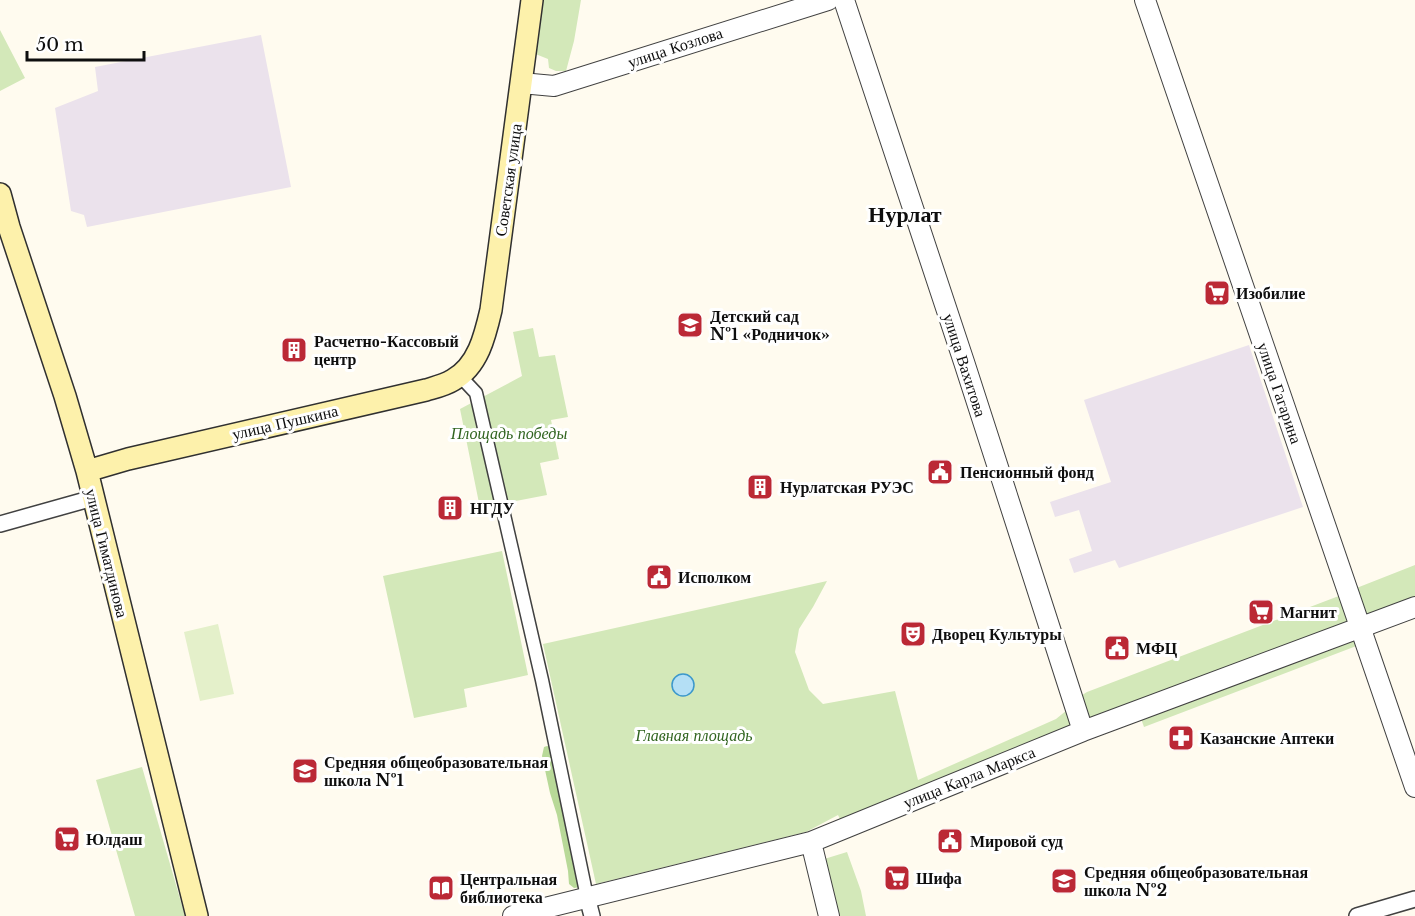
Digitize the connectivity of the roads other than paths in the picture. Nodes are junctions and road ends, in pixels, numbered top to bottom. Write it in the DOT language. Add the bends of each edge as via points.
graph roads {
  1 [pos="532,0"];
  2 [pos="828,0"];
  3 [pos="844,0"];
  4 [pos="1145,0"];
  5 [pos="521,83"];
  6 [pos="0,194"];
  7 [pos="475,358"];
  8 [pos="460,376"];
  9 [pos="87,471"];
  10 [pos="93,498"];
  11 [pos="0,524"];
  12 [pos="1415,607"];
  13 [pos="1360,628"];
  14 [pos="1083,731"];
  15 [pos="1415,787"];
  16 [pos="811,842"];
  17 [pos="1415,899"];
  18 [pos="589,907"];
  19 [pos="197,916"];
  20 [pos="513,916"];
  21 [pos="829,916"];
  22 [pos="1357,916"];
  1 -- 5 [label="main road, Советская улица"];
  2 -- 5 [label="street, улица Козлова" via="554,86"];
  3 -- 14 [label="street, улица Вахитова"];
  4 -- 13 [label="street, улица Гагарина"];
  5 -- 7 [label="main road, Советская улица" via="491,310"];
  6 -- 9 [label="main road, улица Гиматдинова"];
  7 -- 8 [label="main road, улица Пушкина"];
  8 -- 9 [label="main road, улица Пушкина" via="426,390"];
  8 -- 18 [label="street" via="476,393"];
  9 -- 10 [label="main road, улица Гиматдинова"];
  10 -- 11 [label="street"];
  10 -- 19 [label="main road, улица Гиматдинова"];
  12 -- 13 [label="street, улица Карла Маркса"];
  13 -- 14 [label="street, улица Карла Маркса"];
  13 -- 15 [label="street, улица Гагарина"];
  14 -- 16 [label="street, улица Карла Маркса"];
  16 -- 18 [label="street, улица Карла Маркса"];
  16 -- 21 [label="street"];
  17 -- 22 [label="street"];
  18 -- 20 [label="street, улица Карла Маркса"];
}
